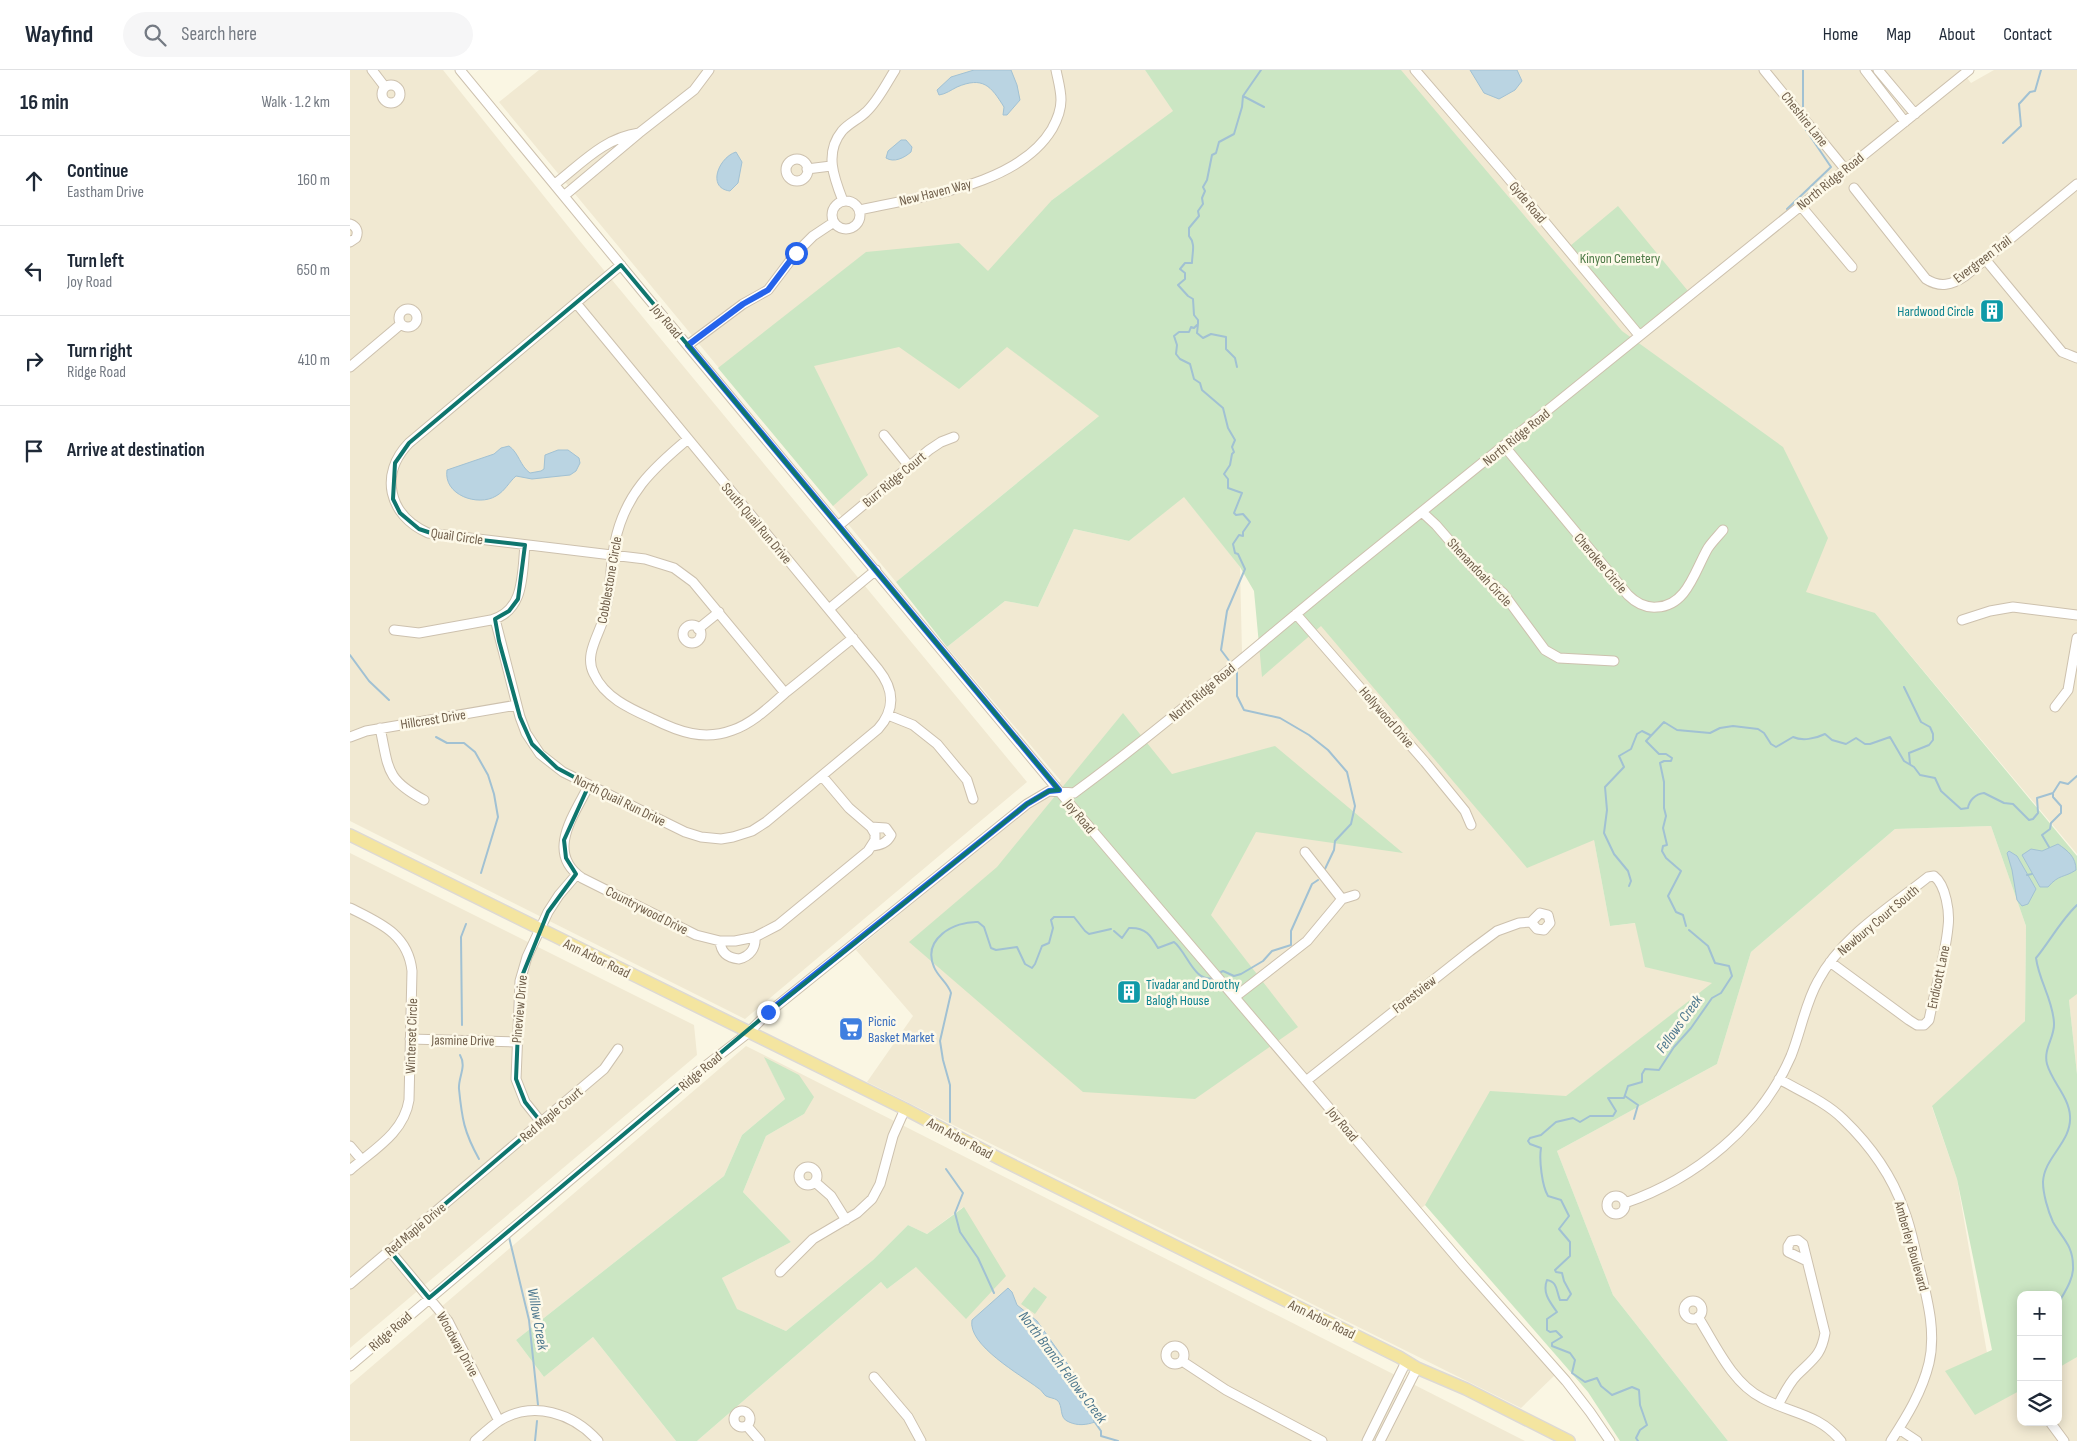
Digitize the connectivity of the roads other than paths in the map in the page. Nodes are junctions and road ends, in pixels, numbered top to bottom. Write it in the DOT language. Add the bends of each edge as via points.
graph roads {
  1 [pos="372,70"];
  2 [pos="460,70"];
  3 [pos="709,70"];
  4 [pos="895,70"];
  5 [pos="1056,70"];
  6 [pos="1415,70"];
  7 [pos="1764,70"];
  8 [pos="1865,70"];
  9 [pos="1878,70"];
  10 [pos="1969,70"];
  11 [pos="386,87"];
  12 [pos="1915,114"];
  13 [pos="1905,122"];
  14 [pos="639,133"];
  15 [pos="831,166"];
  16 [pos="808,168"];
  17 [pos="1845,169"];
  18 [pos="555,184"];
  19 [pos="2077,184"];
  20 [pos="1854,188"];
  21 [pos="565,195"];
  22 [pos="842,201"];
  23 [pos="1800,206"];
  24 [pos="860,210"];
  25 [pos="834,222"];
  26 [pos="350,224"];
  27 [pos="350,242"];
  28 [pos="1985,259"];
  29 [pos="621,264"];
  30 [pos="1852,267"];
  31 [pos="576,303"];
  32 [pos="401,324"];
  33 [pos="1639,335"];
  34 [pos="688,345"];
  35 [pos="2077,358"];
  36 [pos="350,367"];
  37 [pos="884,436"];
  38 [pos="954,437"];
  39 [pos="688,439"];
  40 [pos="1505,447"];
  41 [pos="909,466"];
  42 [pos="1422,512"];
  43 [pos="838,526"];
  44 [pos="1723,530"];
  45 [pos="525,545"];
  46 [pos="613,555"];
  47 [pos="876,570"];
  48 [pos="829,609"];
  49 [pos="719,612"];
  50 [pos="1296,614"];
  51 [pos="2077,615"];
  52 [pos="494,619"];
  53 [pos="1962,620"];
  54 [pos="698,629"];
  55 [pos="394,630"];
  56 [pos="853,638"];
  57 [pos="2077,638"];
  58 [pos="1614,661"];
  59 [pos="785,693"];
  60 [pos="517,705"];
  61 [pos="2055,707"];
  62 [pos="888,715"];
  63 [pos="380,728"];
  64 [pos="350,737"];
  65 [pos="822,776"];
  66 [pos="589,785"];
  67 [pos="1059,790"];
  68 [pos="973,799"];
  69 [pos="424,800"];
  70 [pos="1472,825"];
  71 [pos="871,827"];
  72 [pos="350,835"];
  73 [pos="872,846"];
  74 [pos="1306,852"];
  75 [pos="577,874"];
  76 [pos="1934,876"];
  77 [pos="1354,895"];
  78 [pos="1342,899"];
  79 [pos="350,908"];
  80 [pos="1531,922"];
  81 [pos="540,929"];
  82 [pos="755,937"];
  83 [pos="720,941"];
  84 [pos="1830,962"];
  85 [pos="1236,997"];
  86 [pos="748,1033"];
  87 [pos="410,1039"];
  88 [pos="516,1042"];
  89 [pos="618,1049"];
  90 [pos="1779,1079"];
  91 [pos="1306,1081"];
  92 [pos="905,1110"];
  93 [pos="541,1122"];
  94 [pos="350,1146"];
  95 [pos="362,1160"];
  96 [pos="350,1170"];
  97 [pos="480,1174"];
  98 [pos="815,1182"];
  99 [pos="1624,1203"];
  100 [pos="846,1220"];
  101 [pos="390,1251"];
  102 [pos="1807,1262"];
  103 [pos="780,1272"];
  104 [pos="350,1284"];
  105 [pos="429,1298"];
  106 [pos="1698,1317"];
  107 [pos="1182,1360"];
  108 [pos="1406,1362"];
  109 [pos="350,1366"];
  110 [pos="1417,1368"];
  111 [pos="874,1377"];
  112 [pos="1778,1405"];
  113 [pos="499,1421"];
  114 [pos="747,1426"];
  115 [pos="2053,1426"];
  116 [pos="1899,1428"];
  117 [pos="475,1441"];
  118 [pos="598,1441"];
  119 [pos="760,1441"];
  120 [pos="921,1441"];
  121 [pos="1322,1441"];
  122 [pos="1367,1441"];
  123 [pos="1380,1441"];
  124 [pos="1569,1441"];
  125 [pos="1610,1441"];
  126 [pos="1841,1441"];
  127 [pos="1883,1441"];
  128 [pos="1891,1441"];
  129 [pos="1917,1441"];
  130 [pos="2064,1441"];
  1 -- 11 [label="street"];
  2 -- 18 [label="street, Joy Road"];
  3 -- 14 [label="street" via="694,90"];
  4 -- 15 [label="street" via="871,106 841,132 833,148"];
  5 -- 24 [label="street, New Haven Way" via="1061,101 1057,120 1046,139 1024,159 964,187"];
  6 -- 33 [label="street, Gyde Road"];
  7 -- 17 [label="street, Cheshire Lane"];
  8 -- 13 [label="street"];
  9 -- 12 [label="street"];
  10 -- 12 [label="street, North Ridge Road"];
  12 -- 13 [label="street, North Ridge Road"];
  13 -- 17 [label="street, North Ridge Road"];
  14 -- 18 [label="street" via="607,142"];
  14 -- 21 [label="street"];
  15 -- 16 [label="street"];
  15 -- 22 [label="street"];
  17 -- 23 [label="street, North Ridge Road"];
  18 -- 21 [label="street, Joy Road"];
  19 -- 28 [label="street, Evergreen Trail"];
  20 -- 28 [label="street, Evergreen Trail" via="1932,283 1952,283"];
  21 -- 29 [label="street, Joy Road"];
  22 -- 24 [label="street" via="853,202"];
  22 -- 25 [label="street" via="832,212"];
  23 -- 30 [label="street"];
  23 -- 33 [label="street, North Ridge Road"];
  24 -- 25 [label="street" via="859,222 849,229"];
  25 -- 34 [label="street" via="796,253 768,290 743,304"];
  26 -- 27 [label="street" via="358,232"];
  28 -- 35 [label="street" via="2062,352"];
  29 -- 31 [label="street, Quail Circle"];
  29 -- 34 [label="street, Joy Road"];
  31 -- 39 [label="street, South Quail Run Drive"];
  31 -- 45 [label="street, Quail Circle" via="409,443 398,456 392,473 396,506 419,529 437,535"];
  32 -- 36 [label="street"];
  33 -- 40 [label="street, North Ridge Road"];
  34 -- 43 [label="street, Joy Road"];
  37 -- 41 [label="street"];
  38 -- 41 [label="street, Burr Ridge Court" via="941,442"];
  39 -- 46 [label="street, Cobblestone Circle" via="654,468 634,492 621,520"];
  39 -- 48 [label="street, South Quail Run Drive"];
  40 -- 42 [label="street, North Ridge Road"];
  40 -- 44 [label="street, Cherokee Circle" via="1628,595 1643,605 1663,607 1679,598 1708,548"];
  41 -- 43 [label="street, Burr Ridge Court"];
  42 -- 50 [label="street, North Ridge Road"];
  42 -- 58 [label="street, Shenandoah Circle" via="1476,570 1503,593 1545,650 1559,658"];
  43 -- 47 [label="street, Joy Road"];
  45 -- 46 [label="street, Quail Circle"];
  45 -- 52 [label="street" via="518,598 509,611"];
  46 -- 49 [label="street, Quail Circle" via="651,560 674,568 693,582"];
  46 -- 59 [label="street, Cobblestone Circle" via="606,612 590,659 594,676 614,698 675,730 707,735 743,726"];
  47 -- 48 [label="street"];
  47 -- 67 [label="street, Joy Road"];
  48 -- 56 [label="street, South Quail Run Drive"];
  49 -- 54 [label="street"];
  49 -- 59 [label="street, Quail Circle"];
  50 -- 67 [label="street, North Ridge Road" via="1074,793"];
  50 -- 70 [label="street, Hollywood Drive" via="1425,762 1465,811"];
  51 -- 53 [label="street" via="2013,607"];
  52 -- 55 [label="street" via="419,633"];
  52 -- 60 [label="street, North Quail Run Drive"];
  56 -- 59 [label="street, Cobblestone Circle"];
  56 -- 62 [label="street, South Quail Run Drive" via="888,683 891,698"];
  57 -- 61 [label="street" via="2068,690"];
  60 -- 63 [label="street, Hillcrest Drive"];
  60 -- 66 [label="street, North Quail Run Drive" via="526,733 540,754 557,768"];
  62 -- 65 [label="street, North Quail Run Drive" via="878,729"];
  62 -- 68 [label="street" via="929,736 966,780"];
  63 -- 64 [label="street, Hillcrest Drive"];
  63 -- 69 [label="street" via="393,778"];
  65 -- 66 [label="street, North Quail Run Drive" via="760,826 743,835 721,839 701,838 685,832"];
  65 -- 71 [label="street, Countrywood Drive" via="849,808"];
  66 -- 75 [label="street" via="564,840 566,858"];
  67 -- 85 [label="street, Joy Road"];
  67 -- 86 [label="street, Ridge Road" via="1049,791 1027,804 768,1012"];
  71 -- 73 [label="street" via="875,834"];
  71 -- 73 [label="street, Countrywood Drive" via="886,828 891,835 888,841"];
  72 -- 81 [label="main road, Ann Arbor Road"];
  73 -- 82 [label="street, Countrywood Drive" via="778,924"];
  74 -- 78 [label="street"];
  75 -- 81 [label="street, Pineview Drive" via="553,903"];
  75 -- 83 [label="street, Countrywood Drive" via="696,935"];
  76 -- 84 [label="street, Newbury Court South" via="1928,877 1853,936"];
  76 -- 84 [label="street, Endicott Lane" via="1940,880 1949,926 1929,1020 1924,1025 1917,1026"];
  77 -- 78 [label="street"];
  78 -- 85 [label="street" via="1307,941"];
  79 -- 87 [label="street, Winterset Circle" via="388,927 406,948 412,971"];
  80 -- 91 [label="street, Forestview" via="1498,931 1473,948"];
  81 -- 86 [label="main road, Ann Arbor Road"];
  81 -- 88 [label="street, Pineview Drive" via="520,980"];
  82 -- 83 [label="street, Countrywood Drive"];
  82 -- 83 [label="street" via="751,953 739,959 727,956"];
  84 -- 90 [label="street, Newbury Court South" via="1818,980"];
  85 -- 91 [label="street, Joy Road"];
  86 -- 92 [label="main road, Ann Arbor Road"];
  86 -- 105 [label="street, Ridge Road"];
  87 -- 88 [label="street, Jasmine Drive"];
  87 -- 95 [label="street, Winterset Circle" via="409,1100 405,1116 394,1133"];
  88 -- 93 [label="street, Pineview Drive" via="518,1087"];
  89 -- 93 [label="street, Red Maple Court" via="604,1069"];
  90 -- 99 [label="street, Newbury Court South" via="1739,1132 1716,1153 1664,1187"];
  90 -- 116 [label="street, Amberley Boulevard" via="1842,1117 1863,1139 1876,1156 1904,1210 1924,1287 1932,1340 1922,1388"];
  91 -- 125 [label="street, Joy Road" via="1566,1381"];
  92 -- 100 [label="street" via="893,1136 876,1192 862,1209"];
  92 -- 108 [label="main road, Ann Arbor Road"];
  93 -- 97 [label="street, Red Maple Court"];
  94 -- 95 [label="street"];
  95 -- 96 [label="street, Winterset Circle"];
  97 -- 101 [label="street, Red Maple Drive"];
  98 -- 100 [label="street" via="831,1196"];
  100 -- 103 [label="street" via="813,1239"];
  101 -- 104 [label="street, Red Maple Drive"];
  101 -- 105 [label="street, Woodway Drive"];
  102 -- 112 [label="street" via="1826,1333 1818,1355 1788,1386"];
  105 -- 109 [label="street, Ridge Road"];
  105 -- 113 [label="street, Woodway Drive" via="448,1321"];
  106 -- 112 [label="street" via="1747,1388 1760,1398"];
  107 -- 121 [label="street" via="1226,1390"];
  108 -- 110 [label="main road, Ann Arbor Road"];
  108 -- 122 [label="street"];
  110 -- 123 [label="street"];
  110 -- 124 [label="main road, Ann Arbor Road"];
  111 -- 120 [label="street" via="908,1417"];
  112 -- 126 [label="street" via="1822,1422"];
  113 -- 117 [label="street"];
  113 -- 118 [label="street" via="531,1410 557,1413 589,1431"];
  114 -- 119 [label="street"];
  115 -- 130 [label="street"];
  116 -- 127 [label="street, Amberley Boulevard"];
  116 -- 128 [label="street, Amberley Boulevard"];
  116 -- 129 [label="street"];
}
